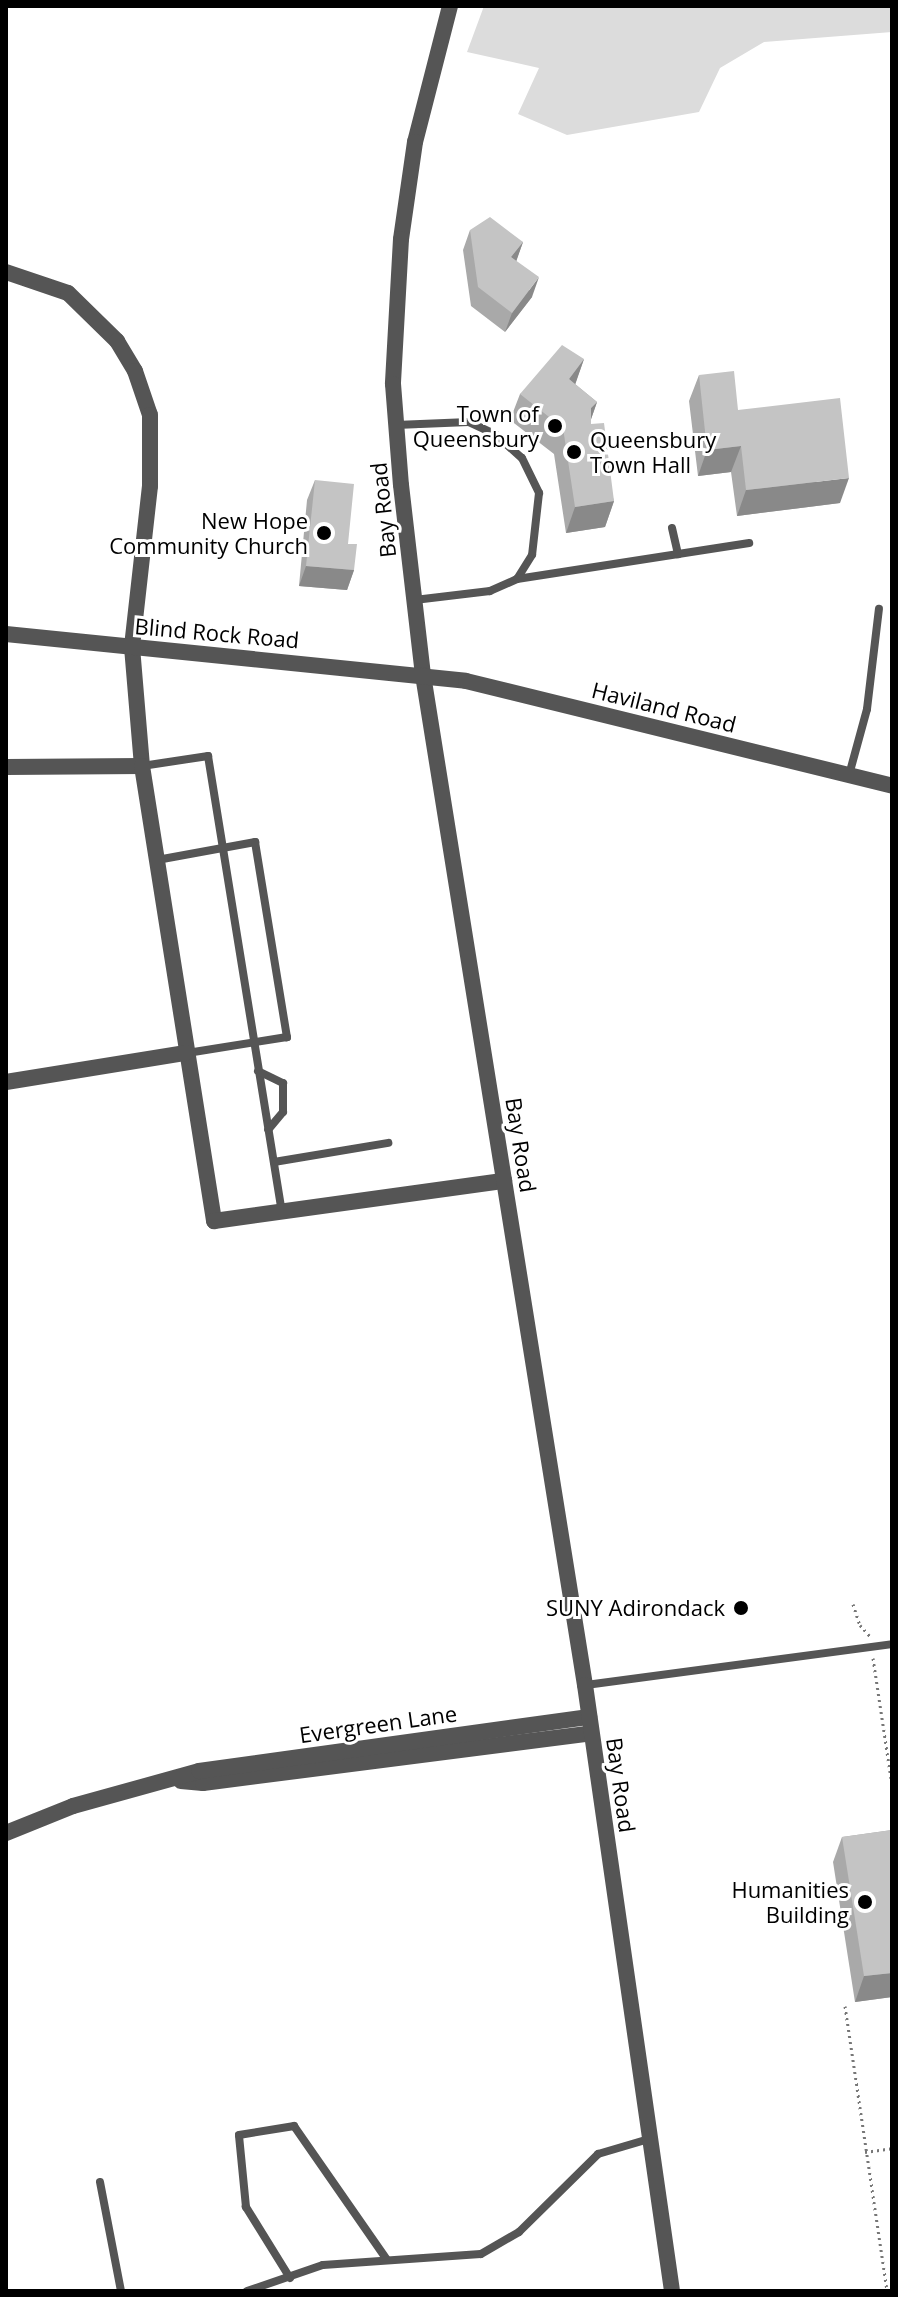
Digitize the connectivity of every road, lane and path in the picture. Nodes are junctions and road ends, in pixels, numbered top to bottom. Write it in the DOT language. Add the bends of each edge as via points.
graph roads {
  1 [pos="450,6"];
  2 [pos="6,272"];
  3 [pos="396,425"];
  4 [pos="672,528"];
  5 [pos="749,543"];
  6 [pos="678,554"];
  7 [pos="517,579"];
  8 [pos="415,600"];
  9 [pos="879,609"];
  10 [pos="6,634"];
  11 [pos="132,647"];
  12 [pos="423,675"];
  13 [pos="142,766"];
  14 [pos="6,767"];
  15 [pos="849,775"];
  16 [pos="892,786"];
  17 [pos="222,848"];
  18 [pos="156,860"];
  19 [pos="253,1042"];
  20 [pos="186,1053"];
  21 [pos="258,1071"];
  22 [pos="6,1082"];
  23 [pos="268,1130"];
  24 [pos="388,1143"];
  25 [pos="274,1162"];
  26 [pos="504,1181"];
  27 [pos="282,1215"];
  28 [pos="853,1604"];
  29 [pos="870,1636"];
  30 [pos="892,1644"];
  31 [pos="873,1657"];
  32 [pos="585,1685"];
  33 [pos="590,1725"];
  34 [pos="892,1785"];
  35 [pos="6,1833"];
  36 [pos="845,2006"];
  37 [pos="649,2139"];
  38 [pos="892,2148"];
  39 [pos="865,2152"];
  40 [pos="100,2182"];
  41 [pos="387,2260"];
  42 [pos="290,2278"];
  43 [pos="121,2291"];
  44 [pos="247,2291"];
  45 [pos="672,2291"];
  46 [pos="887,2291"];
  1 -- 3 [label="street, Bay Road" via="415,142 401,239 393,384"];
  2 -- 11 [label="street" via="68,293 96,316 135,371 150,415 150,486"];
  3 -- 7 [label="lane" via="469,422 495,434 522,458 539,493 538,525 532,555"];
  3 -- 8 [label="street, Bay Road"];
  4 -- 6 [label="lane"];
  5 -- 6 [label="lane"];
  6 -- 7 [label="lane"];
  7 -- 8 [label="lane" via="490,591"];
  8 -- 12 [label="street, Bay Road"];
  9 -- 15 [label="lane" via="867,709"];
  10 -- 11 [label="street, Blind Rock Road"];
  11 -- 12 [label="street, Blind Rock Road"];
  11 -- 13 [label="street"];
  12 -- 15 [label="street, Haviland Road" via="522,693"];
  12 -- 26 [label="street, Bay Road"];
  13 -- 14 [label="street"];
  13 -- 17 [label="lane" via="208,756"];
  13 -- 18 [label="street"];
  15 -- 16 [label="street, Haviland Road"];
  17 -- 18 [label="lane"];
  17 -- 19 [label="lane"];
  17 -- 19 [label="lane" via="255,842 287,1037"];
  18 -- 20 [label="street"];
  19 -- 20 [label="lane"];
  19 -- 21 [label="lane"];
  20 -- 22 [label="street"];
  20 -- 27 [label="street" via="214,1221"];
  21 -- 23 [label="lane"];
  21 -- 23 [label="lane" via="283,1083 283,1112"];
  23 -- 25 [label="lane"];
  24 -- 25 [label="lane"];
  25 -- 27 [label="lane"];
  26 -- 27 [label="street"];
  26 -- 32 [label="street, Bay Road"];
  28 -- 29 [label="path"];
  30 -- 32 [label="lane"];
  31 -- 34 [label="path"];
  32 -- 33 [label="street, Bay Road"];
  33 -- 35 [label="street, Evergreen Lane" via="203,1783 175,1780 73,1806"];
  33 -- 37 [label="street, Bay Road"];
  36 -- 39 [label="path"];
  37 -- 41 [label="lane" via="598,2154 502,2245 449,2260"];
  37 -- 45 [label="street, Bay Road"];
  38 -- 39 [label="path"];
  39 -- 46 [label="path"];
  40 -- 43 [label="lane"];
  41 -- 42 [label="lane" via="323,2265"];
  41 -- 42 [label="lane" via="294,2126 239,2135 246,2207"];
  42 -- 44 [label="lane"];
}
